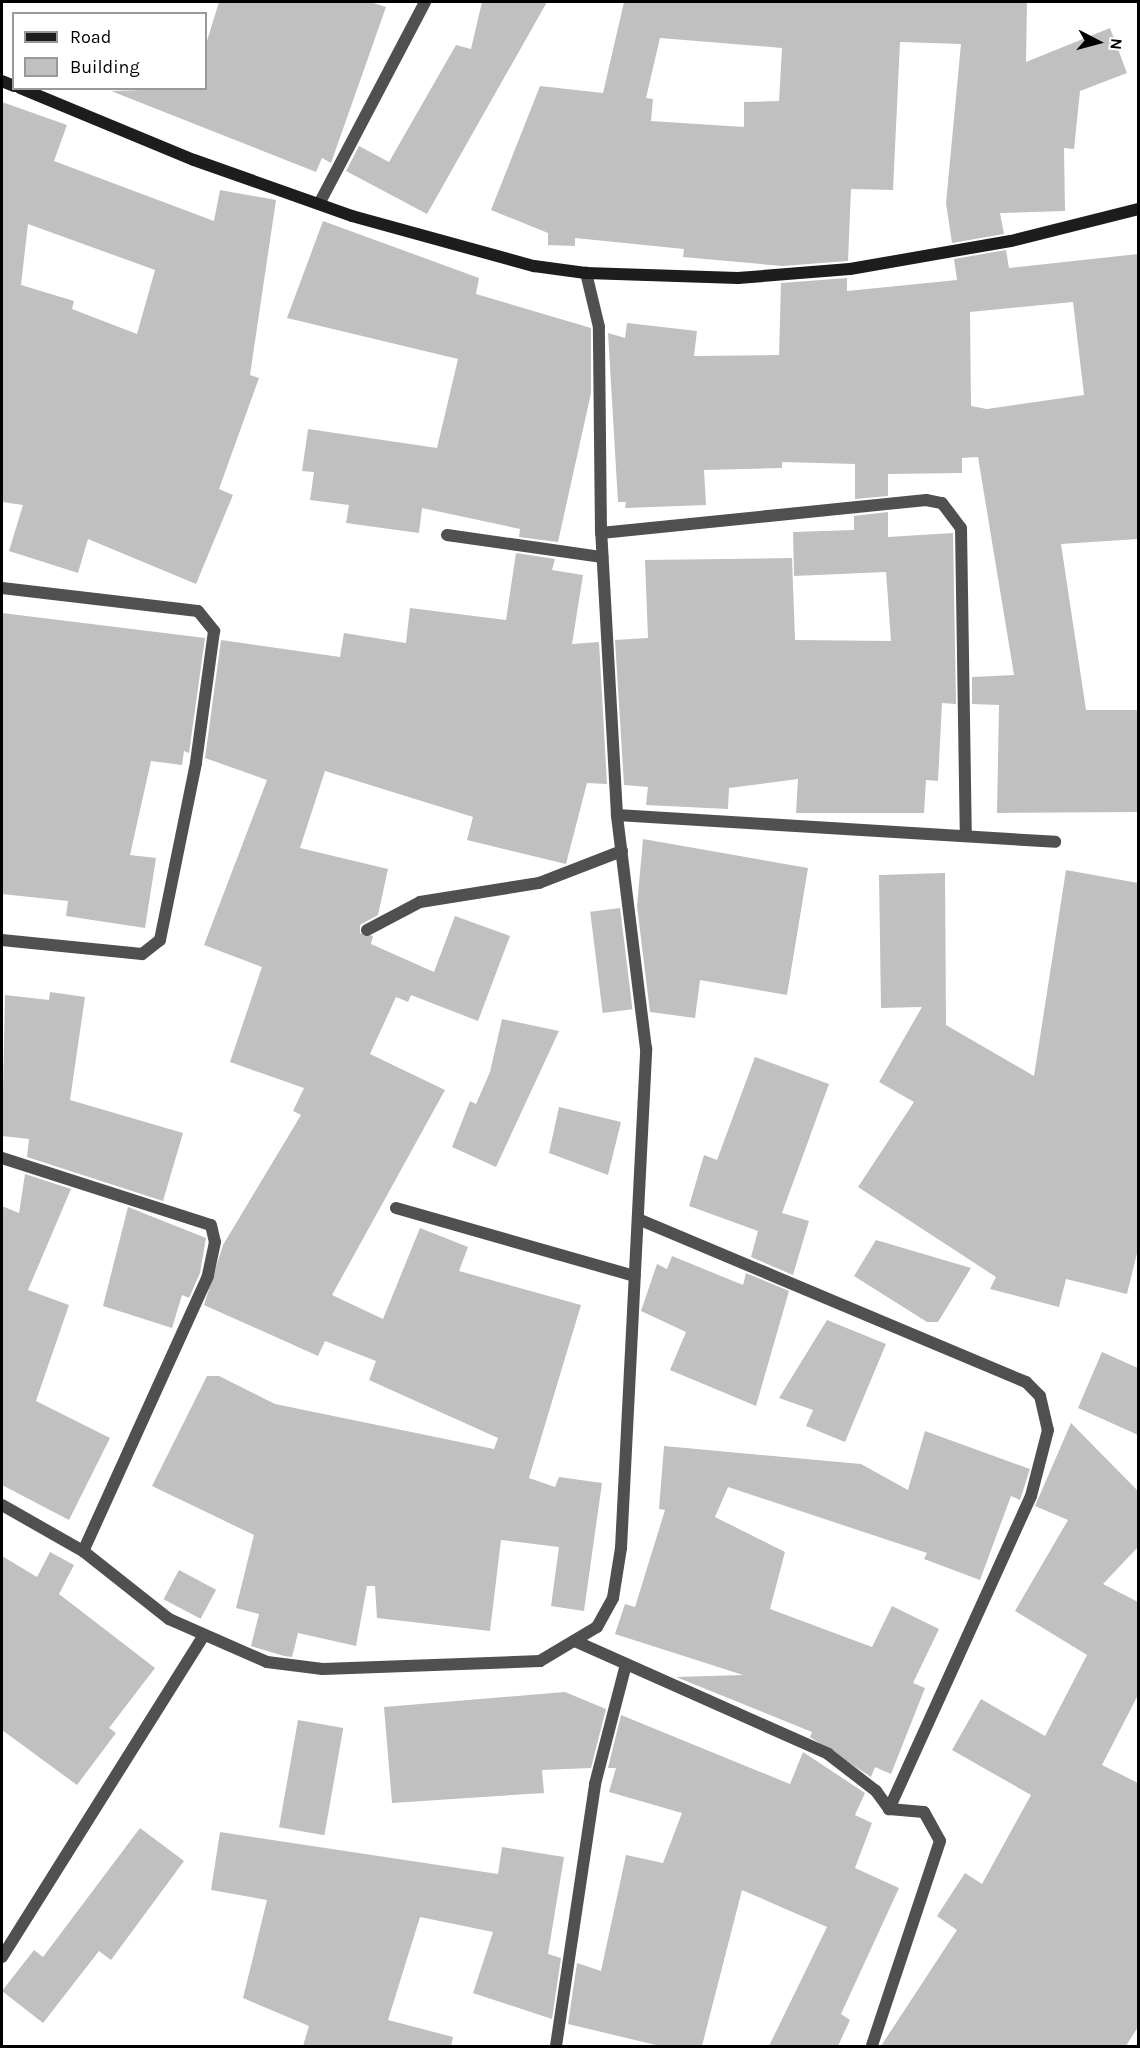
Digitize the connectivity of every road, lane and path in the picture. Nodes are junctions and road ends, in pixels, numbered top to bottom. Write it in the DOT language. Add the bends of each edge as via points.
graph roads {
  1 [pos="425,2"];
  2 [pos="25,90"];
  3 [pos="319,204"];
  4 [pos="1138,209"];
  5 [pos="586,273"];
  6 [pos="601,533"];
  7 [pos="447,535"];
  8 [pos="602,557"];
  9 [pos="2,588"];
  10 [pos="617,815"];
  11 [pos="966,833"];
  12 [pos="1055,843"];
  13 [pos="622,851"];
  14 [pos="367,930"];
  15 [pos="2,940"];
  16 [pos="2,1158"];
  17 [pos="396,1208"];
  18 [pos="638,1219"];
  19 [pos="635,1276"];
  20 [pos="2,1505"];
  21 [pos="82,1551"];
  22 [pos="203,1636"];
  23 [pos="577,1642"];
  24 [pos="626,1664"];
  25 [pos="889,1809"];
  26 [pos="2,1957"];
  27 [pos="556,2046"];
  28 [pos="872,2046"];
  1 -- 3 [label="street"];
  2 -- 3 [label="street"];
  3 -- 5 [label="street" via="534,266"];
  4 -- 5 [label="street" via="1011,241 850,269 738,278"];
  5 -- 6 [label="street" via="599,327"];
  6 -- 8 [label="street"];
  6 -- 11 [label="street" via="926,500 942,503 961,528"];
  7 -- 8 [label="street"];
  8 -- 10 [label="street"];
  9 -- 15 [label="street" via="198,611 214,631 196,764 160,940 142,954"];
  10 -- 11 [label="street"];
  10 -- 13 [label="street"];
  11 -- 12 [label="street"];
  13 -- 14 [label="street" via="538,883 420,902"];
  13 -- 18 [label="street" via="646,1049"];
  16 -- 21 [label="street" via="212,1225 215,1242 208,1276"];
  17 -- 19 [label="street"];
  18 -- 19 [label="street"];
  18 -- 25 [label="street" via="1026,1382 1040,1396 1048,1430 1031,1496"];
  19 -- 23 [label="street" via="621,1548 613,1598 597,1627"];
  20 -- 21 [label="street"];
  21 -- 22 [label="street" via="169,1619"];
  22 -- 23 [label="street" via="267,1662 323,1669 540,1661"];
  22 -- 26 [label="street"];
  23 -- 24 [label="street"];
  24 -- 25 [label="street" via="828,1754 876,1791"];
  24 -- 27 [label="street" via="595,1784"];
  25 -- 28 [label="street" via="924,1812 940,1841"];
}
